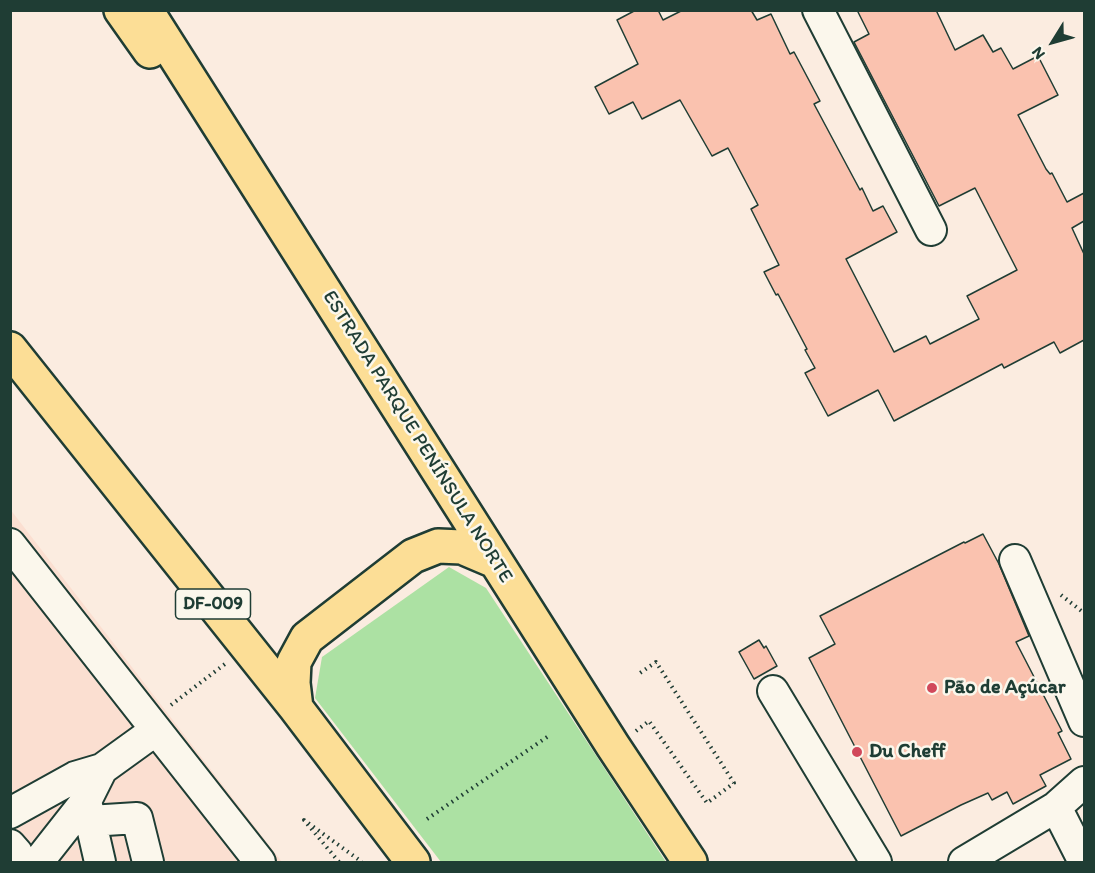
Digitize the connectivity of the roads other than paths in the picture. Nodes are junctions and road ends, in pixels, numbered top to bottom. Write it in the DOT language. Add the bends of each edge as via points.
graph roads {
  1 [pos="122,10"];
  2 [pos="146,10"];
  3 [pos="818,10"];
  4 [pos="221,129"];
  5 [pos="931,230"];
  6 [pos="10,349"];
  7 [pos="10,544"];
  8 [pos="1015,560"];
  9 [pos="495,561"];
  10 [pos="773,691"];
  11 [pos="296,708"];
  12 [pos="1084,721"];
  13 [pos="156,730"];
  14 [pos="1084,782"];
  15 [pos="88,792"];
  16 [pos="1056,807"];
  17 [pos="10,813"];
  18 [pos="10,845"];
  19 [pos="21,862"];
  20 [pos="38,862"];
  21 [pos="99,862"];
  22 [pos="148,862"];
  23 [pos="260,862"];
  24 [pos="413,862"];
  25 [pos="690,862"];
  26 [pos="876,862"];
  27 [pos="964,862"];
  28 [pos="1084,862"];
  1 -- 4 [label="main road" via="181,96"];
  2 -- 4 [label="main road, ESTRADA PARQUE PENÍNSULA NORTE"];
  3 -- 5 [label="street"];
  4 -- 9 [label="main road, ESTRADA PARQUE PENÍNSULA NORTE"];
  6 -- 11 [label="main road, DF-009"];
  7 -- 13 [label="street"];
  8 -- 12 [label="street"];
  9 -- 11 [label="main road" via="462,547 438,546 413,556 307,638 294,662"];
  9 -- 25 [label="main road, ESTRADA PARQUE PENÍNSULA NORTE"];
  10 -- 26 [label="street"];
  11 -- 24 [label="main road, DF-009"];
  13 -- 15 [label="street"];
  13 -- 23 [label="street"];
  14 -- 16 [label="street"];
  15 -- 17 [label="street"];
  15 -- 20 [label="street"];
  15 -- 21 [label="street"];
  15 -- 22 [label="street" via="137,818"];
  16 -- 27 [label="street"];
  16 -- 28 [label="street"];
  18 -- 19 [label="street"];
}
